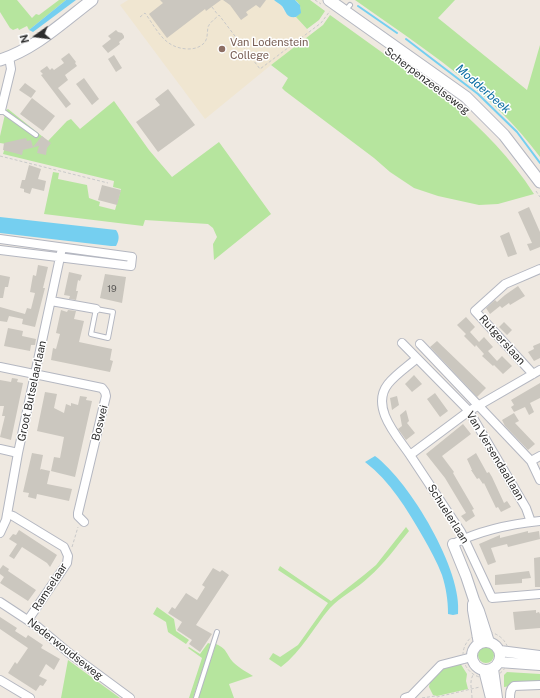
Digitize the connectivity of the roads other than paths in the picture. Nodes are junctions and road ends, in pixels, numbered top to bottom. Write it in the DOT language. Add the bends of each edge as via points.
graph roads {
  1 [pos="92,0"];
  2 [pos="328,6"];
  3 [pos="4,58"];
  4 [pos="1,110"];
  5 [pos="36,135"];
  6 [pos="537,184"];
  7 [pos="0,240"];
  8 [pos="62,248"];
  9 [pos="0,250"];
  10 [pos="60,258"];
  11 [pos="540,269"];
  12 [pos="51,301"];
  13 [pos="96,309"];
  14 [pos="402,343"];
  15 [pos="420,344"];
  16 [pos="416,359"];
  17 [pos="0,367"];
  18 [pos="536,372"];
  19 [pos="36,374"];
  20 [pos="479,406"];
  21 [pos="469,411"];
  22 [pos="0,449"];
  23 [pos="18,453"];
  24 [pos="410,455"];
  25 [pos="540,456"];
  26 [pos="531,460"];
  27 [pos="540,480"];
  28 [pos="7,514"];
  29 [pos="82,520"];
  30 [pos="540,521"];
  31 [pos="531,522"];
  32 [pos="0,532"];
  33 [pos="465,538"];
  34 [pos="453,544"];
  35 [pos="540,594"];
  36 [pos="0,602"];
  37 [pos="28,620"];
  38 [pos="217,632"];
  39 [pos="482,638"];
  40 [pos="540,656"];
  41 [pos="468,658"];
  42 [pos="540,665"];
  43 [pos="495,668"];
  44 [pos="0,680"];
  45 [pos="540,685"];
  46 [pos="409,697"];
  47 [pos="30,698"];
  48 [pos="130,698"];
  49 [pos="196,698"];
  50 [pos="490,698"];
  51 [pos="496,698"];
  52 [pos="510,698"];
  1 -- 3 [label="main road" via="35,44"];
  2 -- 6 [label="main road, Scherpenzeelseweg" via="348,8 466,97 504,135"];
  3 -- 4 [label="street" via="11,69"];
  4 -- 5 [label="lane"];
  7 -- 8 [label="street"];
  8 -- 10 [label="street, Groot Butselaarlaan"];
  8 -- 10 [label="street" via="132,257 131,266"];
  9 -- 10 [label="street"];
  10 -- 12 [label="street, Groot Butselaarlaan"];
  11 -- 18 [label="street, Rutgerslaan" via="505,284 475,311"];
  12 -- 13 [label="street"];
  12 -- 19 [label="street, Groot Butselaarlaan"];
  13 -- 13 [label="lane" via="113,312 108,338 91,334"];
  14 -- 16 [label="street, Van Versendaallaan"];
  15 -- 20 [label="street, Van Versendaallaan"];
  16 -- 21 [label="street, Van Versendaallaan"];
  16 -- 24 [label="street, Schuelerlaan" via="388,383 382,401 388,422"];
  17 -- 19 [label="street, Boswei"];
  18 -- 20 [label="street"];
  19 -- 23 [label="street, Groot Butselaarlaan"];
  19 -- 29 [label="street, Boswei" via="102,388 105,392 78,513"];
  20 -- 21 [label="street"];
  20 -- 26 [label="street, Van Versendaallaan"];
  21 -- 24 [label="street"];
  21 -- 31 [label="street, Van Versendaallaan" via="526,508"];
  22 -- 23 [label="street"];
  23 -- 28 [label="street, Groot Butselaarlaan"];
  24 -- 33 [label="street, Schuelerlaan"];
  25 -- 26 [label="street"];
  26 -- 27 [label="street, Van Versendaallaan"];
  28 -- 32 [label="street, Groot Butselaarlaan"];
  28 -- 37 [label="street, Ramselaar" via="64,547 67,552 67,563"];
  30 -- 31 [label="street"];
  31 -- 33 [label="street"];
  33 -- 34 [label="street"];
  33 -- 35 [label="street, Schuelerlaan" via="492,598"];
  34 -- 39 [label="street" via="479,611"];
  36 -- 37 [label="street, Nederwoudseweg"];
  37 -- 48 [label="street, Nederwoudseweg"];
  38 -- 49 [label="lane"];
  39 -- 41 [label="street"];
  39 -- 43 [label="street" via="497,646"];
  40 -- 43 [label="street"];
  41 -- 43 [label="street" via="476,666"];
  41 -- 46 [label="street" via="441,665"];
  42 -- 43 [label="street"];
  43 -- 50 [label="street"];
  43 -- 51 [label="street"];
  44 -- 47 [label="street"];
  45 -- 52 [label="street" via="514,686 510,691"];
}
